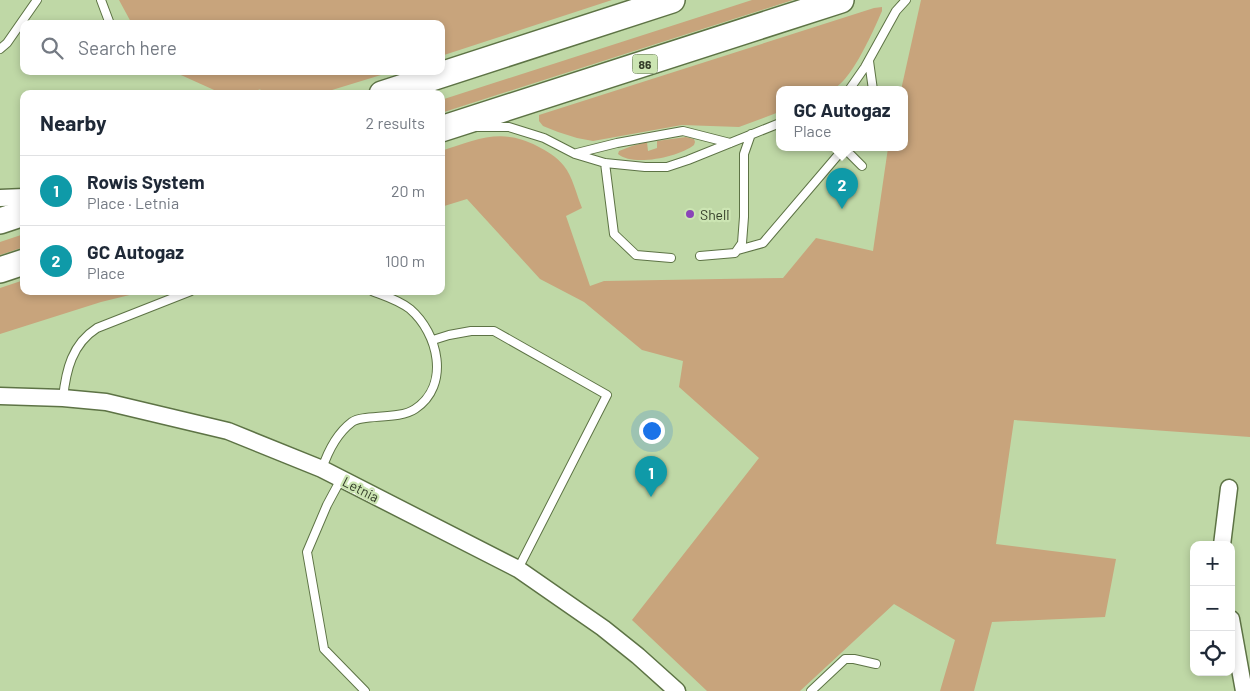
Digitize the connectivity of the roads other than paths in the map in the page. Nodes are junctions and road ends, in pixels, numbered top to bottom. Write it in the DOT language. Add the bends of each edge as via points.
graph roads {
  1 [pos="37,0"];
  2 [pos="101,0"];
  3 [pos="672,0"];
  4 [pos="841,0"];
  5 [pos="906,0"];
  6 [pos="23,20"];
  7 [pos="108,20"];
  8 [pos="20,24"];
  9 [pos="0,49"];
  10 [pos="869,61"];
  11 [pos="445,74"];
  12 [pos="441,75"];
  13 [pos="852,86"];
  14 [pos="873,86"];
  15 [pos="394,90"];
  16 [pos="776,125"];
  17 [pos="445,128"];
  18 [pos="751,134"];
  19 [pos="730,143"];
  20 [pos="841,151"];
  21 [pos="847,151"];
  22 [pos="575,154"];
  23 [pos="604,163"];
  24 [pos="862,166"];
  25 [pos="20,197"];
  26 [pos="0,198"];
  27 [pos="20,214"];
  28 [pos="0,221"];
  29 [pos="738,250"];
  30 [pos="700,256"];
  31 [pos="671,258"];
  32 [pos="20,263"];
  33 [pos="0,270"];
  34 [pos="181,295"];
  35 [pos="383,295"];
  36 [pos="433,340"];
  37 [pos="0,396"];
  38 [pos="63,398"];
  39 [pos="322,470"];
  40 [pos="341,479"];
  41 [pos="1229,488"];
  42 [pos="1222,541"];
  43 [pos="518,569"];
  44 [pos="1233,631"];
  45 [pos="876,664"];
  46 [pos="365,691"];
  47 [pos="676,691"];
  48 [pos="811,691"];
  49 [pos="1244,691"];
  1 -- 6 [label="lane"];
  2 -- 7 [label="lane"];
  3 -- 11 [label="main road"];
  4 -- 17 [label="main road, 86"];
  5 -- 10 [label="lane" via="896,11"];
  8 -- 9 [label="lane"];
  10 -- 13 [label="lane"];
  10 -- 14 [label="lane"];
  12 -- 15 [label="main road"];
  16 -- 18 [label="lane"];
  17 -- 22 [label="lane" via="509,127 544,138"];
  18 -- 19 [label="lane"];
  18 -- 29 [label="lane" via="744,154 744,217 742,243"];
  19 -- 22 [label="lane" via="683,131"];
  19 -- 23 [label="lane" via="667,167"];
  20 -- 29 [label="lane" via="762,243"];
  21 -- 24 [label="lane"];
  22 -- 23 [label="lane"];
  23 -- 31 [label="lane" via="614,234 636,256"];
  25 -- 26 [label="street"];
  27 -- 28 [label="main road"];
  29 -- 30 [label="lane"];
  32 -- 33 [label="main road"];
  34 -- 38 [label="lane" via="87,335 72,355"];
  35 -- 36 [label="lane" via="409,309"];
  36 -- 39 [label="lane" via="438,370 424,401 400,415 354,420 338,435"];
  36 -- 43 [label="lane" via="471,331 494,331 608,395"];
  37 -- 38 [label="street, Letnia"];
  38 -- 39 [label="street, Letnia" via="106,402 228,431"];
  39 -- 40 [label="street, Letnia"];
  40 -- 43 [label="street, Letnia"];
  40 -- 46 [label="lane" via="306,552 324,649"];
  41 -- 42 [label="street"];
  43 -- 47 [label="street, Letnia" via="603,628"];
  44 -- 49 [label="street"];
  45 -- 48 [label="lane" via="845,659"];
}
